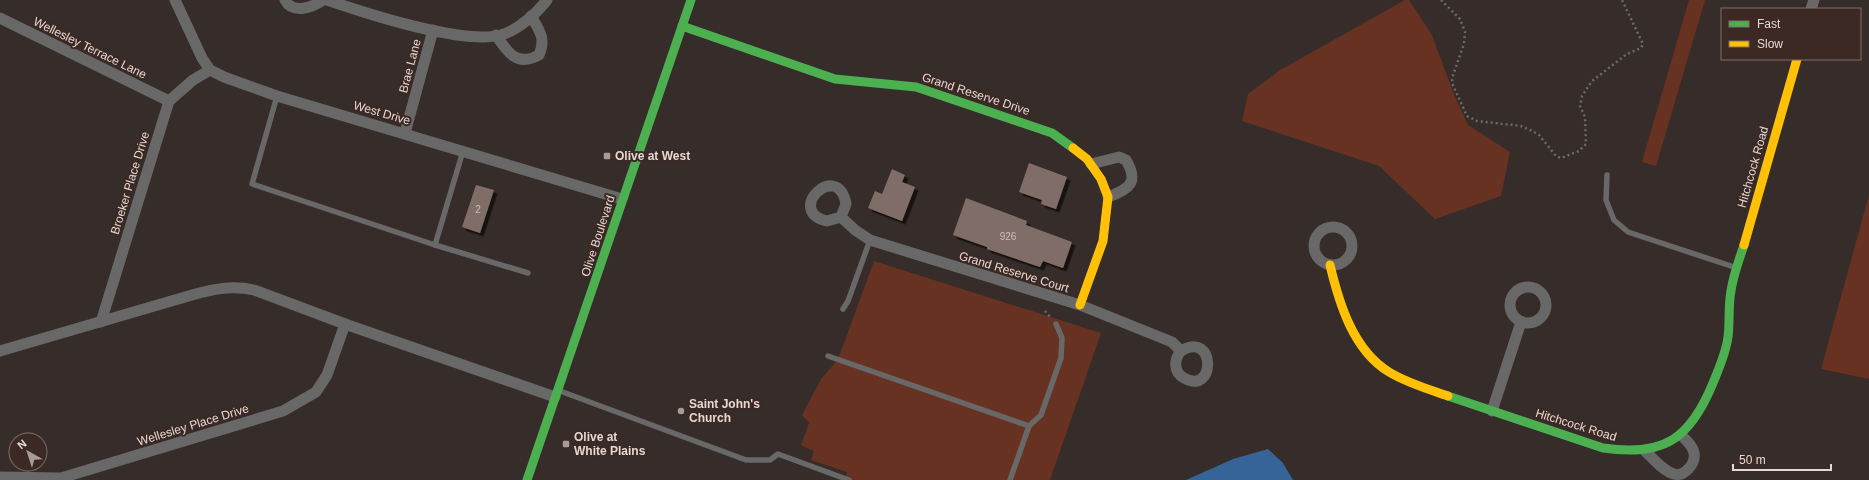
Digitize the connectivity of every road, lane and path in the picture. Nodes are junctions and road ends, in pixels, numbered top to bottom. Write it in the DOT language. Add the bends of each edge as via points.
graph roads {
  1 [pos="175,0"];
  2 [pos="285,0"];
  3 [pos="323,0"];
  4 [pos="327,0"];
  5 [pos="546,0"];
  6 [pos="691,0"];
  7 [pos="1441,0"];
  8 [pos="1622,0"];
  9 [pos="531,16"];
  10 [pos="0,18"];
  11 [pos="682,26"];
  12 [pos="433,30"];
  13 [pos="496,35"];
  14 [pos="1797,60"];
  15 [pos="210,70"];
  16 [pos="277,96"];
  17 [pos="168,101"];
  18 [pos="405,133"];
  19 [pos="463,151"];
  20 [pos="1091,164"];
  21 [pos="1606,175"];
  22 [pos="1108,197"];
  23 [pos="622,199"];
  24 [pos="841,217"];
  25 [pos="870,240"];
  26 [pos="435,245"];
  27 [pos="1330,265"];
  28 [pos="1737,268"];
  29 [pos="528,272"];
  30 [pos="1080,306"];
  31 [pos="843,309"];
  32 [pos="101,322"];
  33 [pos="1521,322"];
  34 [pos="345,324"];
  35 [pos="1056,324"];
  36 [pos="0,351"];
  37 [pos="1181,351"];
  38 [pos="828,356"];
  39 [pos="557,394"];
  40 [pos="1492,410"];
  41 [pos="1029,426"];
  42 [pos="1681,435"];
  43 [pos="1645,451"];
  44 [pos="0,477"];
  45 [pos="527,480"];
  46 [pos="849,480"];
  47 [pos="1010,480"];
  1 -- 15 [label="street"];
  2 -- 3 [label="street" via="295,8 302,9"];
  4 -- 12 [label="street"];
  5 -- 9 [label="street"];
  6 -- 11 [label="street, Olive Boulevard"];
  7 -- 8 [label="path" via="1460,19 1465,32 1452,83 1467,116 1477,121 1520,126 1532,131 1539,135 1556,156 1562,158 1579,151 1586,144 1585,116 1580,106 1582,96 1592,81 1627,54 1641,48 1643,44"];
  9 -- 13 [label="street" via="515,28"];
  9 -- 13 [label="street" via="543,45 539,55 530,60 516,58 506,50"];
  10 -- 17 [label="street, Wellesley Terrace Lane"];
  11 -- 20 [label="street, Grand Reserve Drive" via="835,79 916,87 1029,125 1052,133 1088,159"];
  11 -- 23 [label="street, Olive Boulevard"];
  12 -- 13 [label="street" via="484,37"];
  12 -- 18 [label="street, Brae Lane"];
  14 -- 28 [label="street, Hitchcock Road"];
  15 -- 16 [label="street, West Drive"];
  15 -- 17 [label="street" via="193,80"];
  16 -- 18 [label="street, West Drive"];
  16 -- 26 [label="lane" via="252,184"];
  17 -- 32 [label="street, Broeker Place Drive"];
  18 -- 19 [label="street, West Drive"];
  19 -- 23 [label="street, West Drive"];
  19 -- 26 [label="lane"];
  20 -- 22 [label="street, Grand Reserve Drive"];
  20 -- 22 [label="street" via="1119,157 1126,160 1131,168 1133,177 1130,185 1122,192"];
  21 -- 28 [label="lane" via="1606,200 1614,220 1628,232"];
  22 -- 30 [label="street, Grand Reserve Drive" via="1103,240"];
  23 -- 39 [label="street, Olive Boulevard"];
  24 -- 25 [label="street, Grand Reserve Court"];
  25 -- 30 [label="street, Grand Reserve Court"];
  25 -- 31 [label="lane"];
  26 -- 29 [label="lane"];
  27 -- 40 [label="street, Hitchcock Road" via="1334,283 1360,343 1372,359 1388,372 1408,382"];
  28 -- 42 [label="street, Hitchcock Road" via="1729,301 1725,351 1709,395 1695,420"];
  30 -- 37 [label="street, Grand Reserve Court" via="1172,342"];
  32 -- 34 [label="street" via="196,294 239,287 254,290"];
  32 -- 36 [label="street"];
  33 -- 40 [label="street"];
  34 -- 39 [label="street"];
  34 -- 44 [label="street, Wellesley Place Drive" via="327,375 316,392 284,411 61,478"];
  35 -- 41 [label="lane" via="1062,338 1062,358 1041,415"];
  38 -- 41 [label="lane"];
  39 -- 45 [label="street, Olive Boulevard"];
  39 -- 46 [label="lane" via="746,460 770,460 778,454"];
  40 -- 43 [label="street, Hitchcock Road" via="1603,448"];
  41 -- 47 [label="lane"];
  42 -- 43 [label="street, Hitchcock Road"];
  42 -- 43 [label="street" via="1692,448 1694,458 1690,468 1681,474 1667,470"];
}
